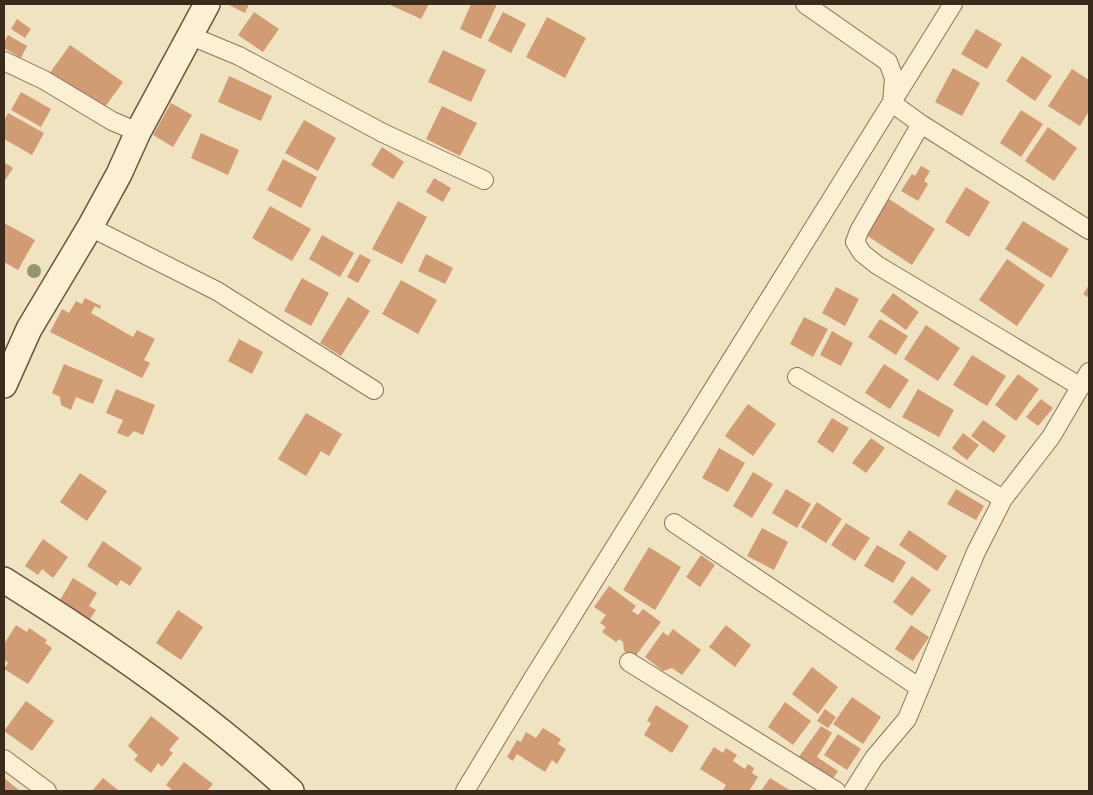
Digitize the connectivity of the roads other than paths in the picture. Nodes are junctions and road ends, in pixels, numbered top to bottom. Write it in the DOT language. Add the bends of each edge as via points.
graph roads {
  1 [pos="207,4"];
  2 [pos="805,4"];
  3 [pos="954,4"];
  4 [pos="191,36"];
  5 [pos="5,63"];
  6 [pos="892,103"];
  7 [pos="921,124"];
  8 [pos="138,132"];
  9 [pos="484,180"];
  10 [pos="90,227"];
  11 [pos="1089,230"];
  12 [pos="797,376"];
  13 [pos="1085,380"];
  14 [pos="4,385"];
  15 [pos="374,390"];
  16 [pos="1003,499"];
  17 [pos="674,523"];
  18 [pos="4,580"];
  19 [pos="629,662"];
  20 [pos="920,688"];
  21 [pos="4,759"];
  22 [pos="47,791"];
  23 [pos="291,791"];
  24 [pos="465,791"];
  25 [pos="836,791"];
  26 [pos="853,791"];
  1 -- 4 [label="main road"];
  2 -- 6 [label="street" via="888,62 894,78"];
  3 -- 6 [label="street"];
  4 -- 8 [label="main road"];
  4 -- 9 [label="street" via="239,56 382,133"];
  5 -- 8 [label="street" via="44,80 112,121"];
  6 -- 7 [label="street"];
  6 -- 24 [label="street"];
  7 -- 11 [label="street"];
  7 -- 13 [label="street" via="859,231 856,242 862,253 878,265"];
  8 -- 10 [label="main road" via="120,174"];
  10 -- 14 [label="main road" via="29,329"];
  10 -- 15 [label="street" via="217,291"];
  12 -- 16 [label="street"];
  13 -- 16 [label="street" via="1051,438"];
  16 -- 20 [label="street" via="976,552"];
  17 -- 20 [label="street"];
  18 -- 23 [label="main road" via="90,634 183,700"];
  19 -- 25 [label="street"];
  20 -- 26 [label="street" via="906,719 874,758"];
  21 -- 22 [label="street"];
}
